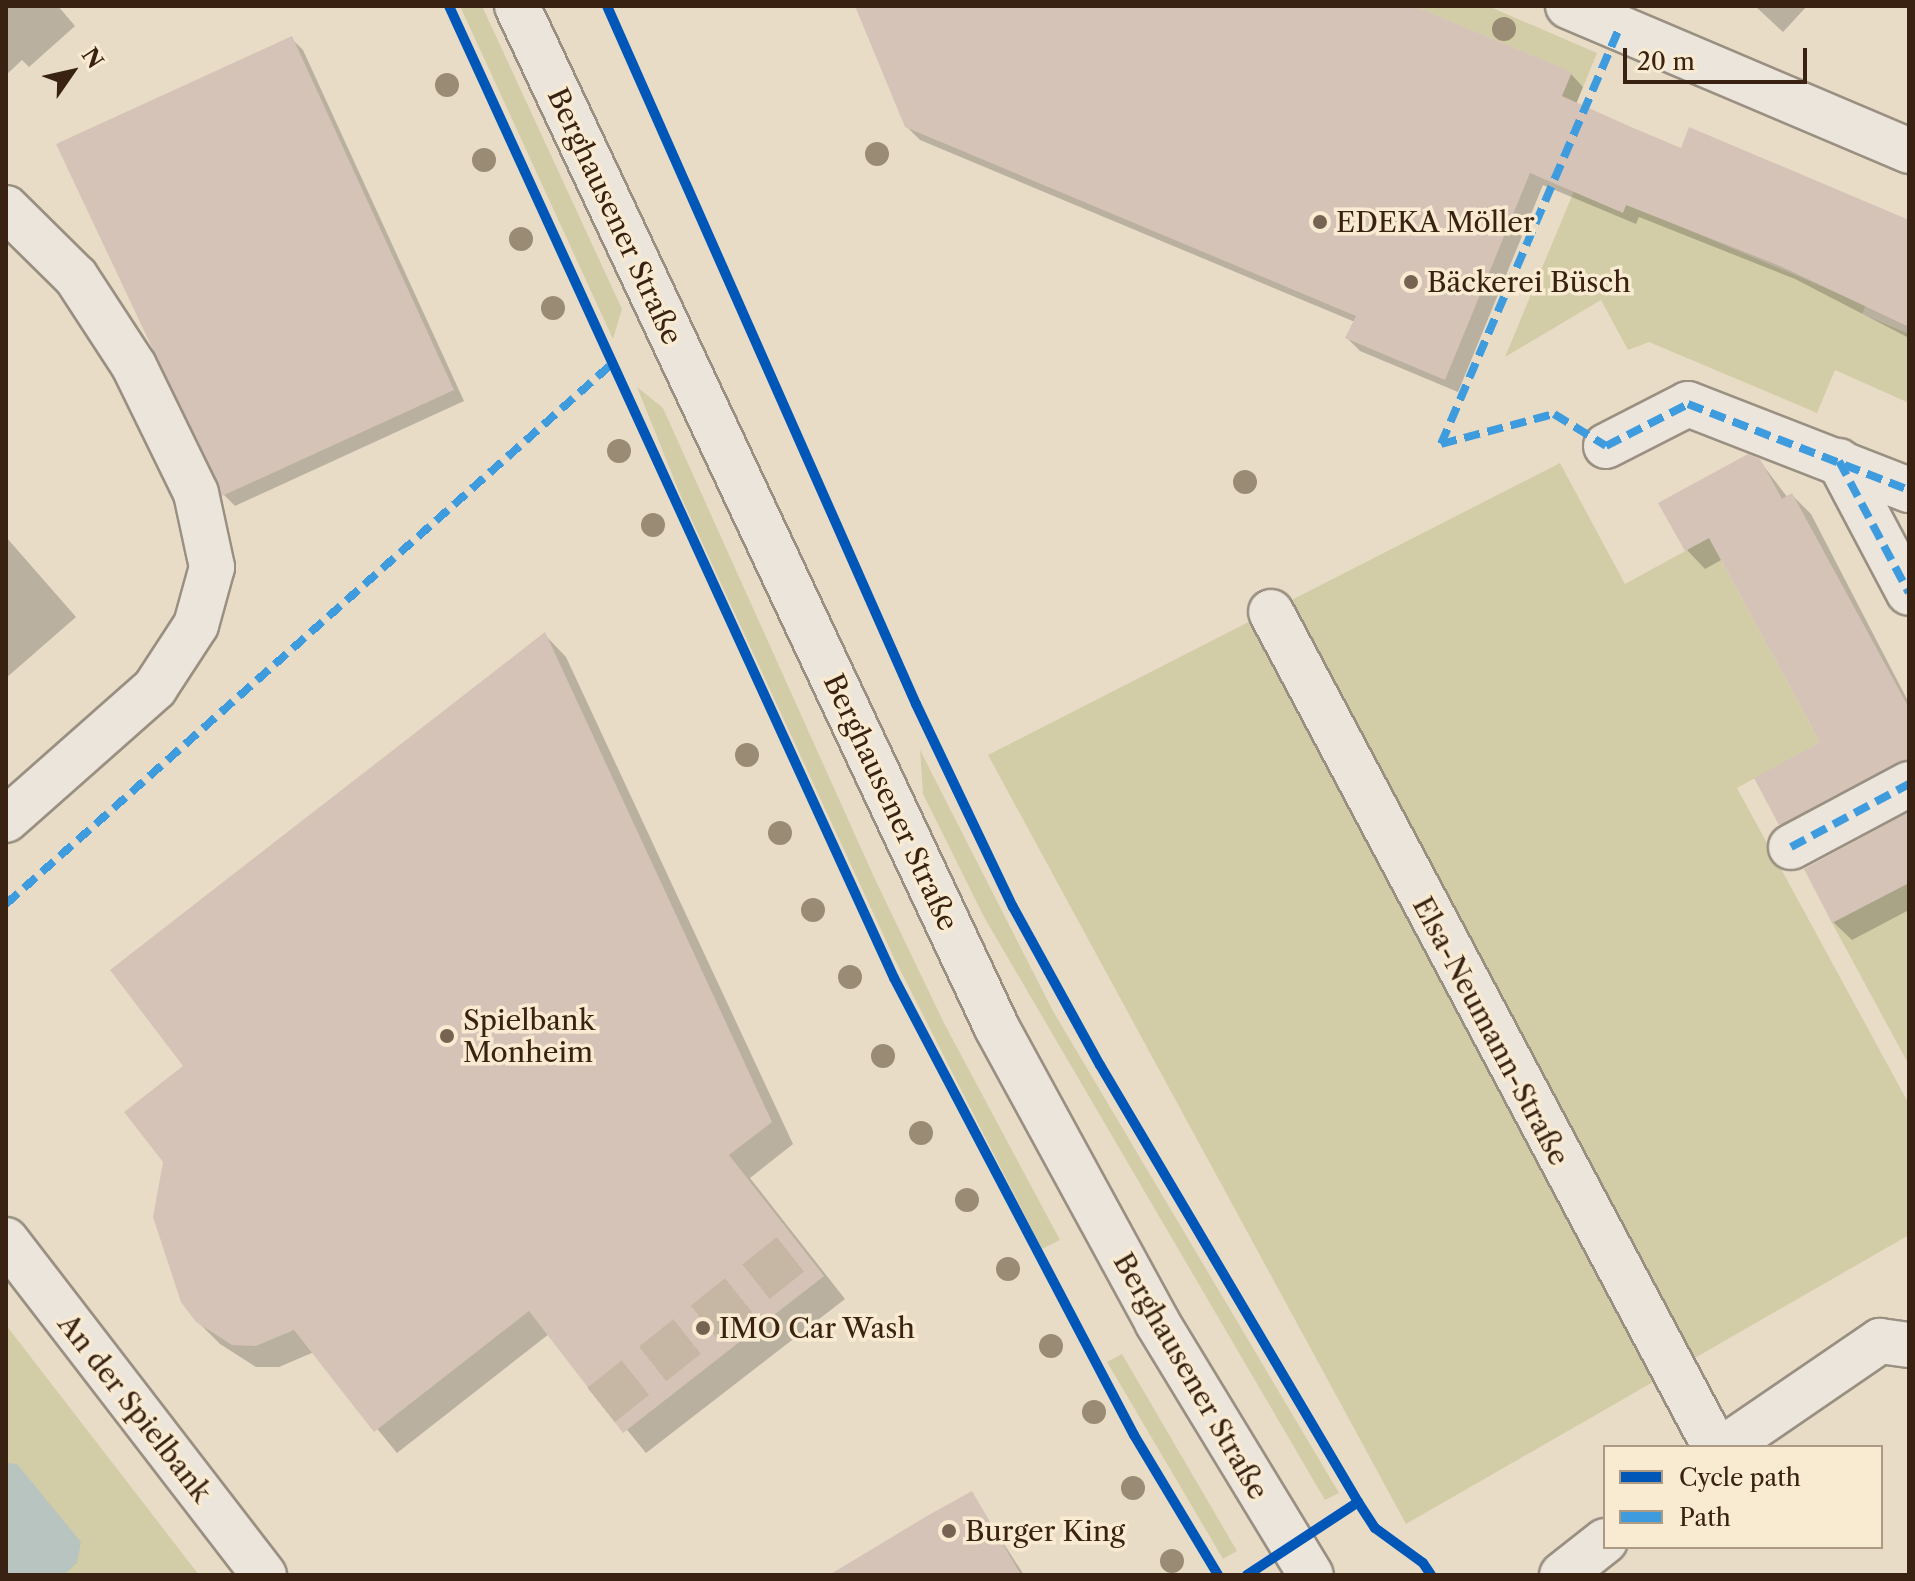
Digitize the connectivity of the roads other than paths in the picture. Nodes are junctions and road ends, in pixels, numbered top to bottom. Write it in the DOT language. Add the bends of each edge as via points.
graph roads {
  1 [pos="517,6"];
  2 [pos="1582,9"];
  3 [pos="1909,151"];
  4 [pos="6,208"];
  5 [pos="1606,446"];
  6 [pos="1839,461"];
  7 [pos="1909,490"];
  8 [pos="1909,593"];
  9 [pos="1271,612"];
  10 [pos="1909,784"];
  11 [pos="6,820"];
  12 [pos="1791,847"];
  13 [pos="6,1240"];
  14 [pos="1909,1345"];
  15 [pos="1714,1445"];
  16 [pos="1728,1445"];
  17 [pos="1603,1543"];
  18 [pos="264,1575"];
  19 [pos="1311,1575"];
  20 [pos="1562,1575"];
  1 -- 19 [label="street, Berghausener Straße" via="997,1028 1157,1322"];
  2 -- 3 [label="street"];
  4 -- 11 [label="street" via="76,277 134,366 196,493 212,567 196,625 155,688"];
  5 -- 6 [label="street" via="1688,404"];
  6 -- 7 [label="street"];
  6 -- 8 [label="street"];
  9 -- 15 [label="street, Elsa-Neumann-Straße"];
  10 -- 12 [label="street"];
  13 -- 18 [label="street, An der Spielbank"];
  14 -- 16 [label="street" via="1880,1341"];
  17 -- 20 [label="street"];
}
